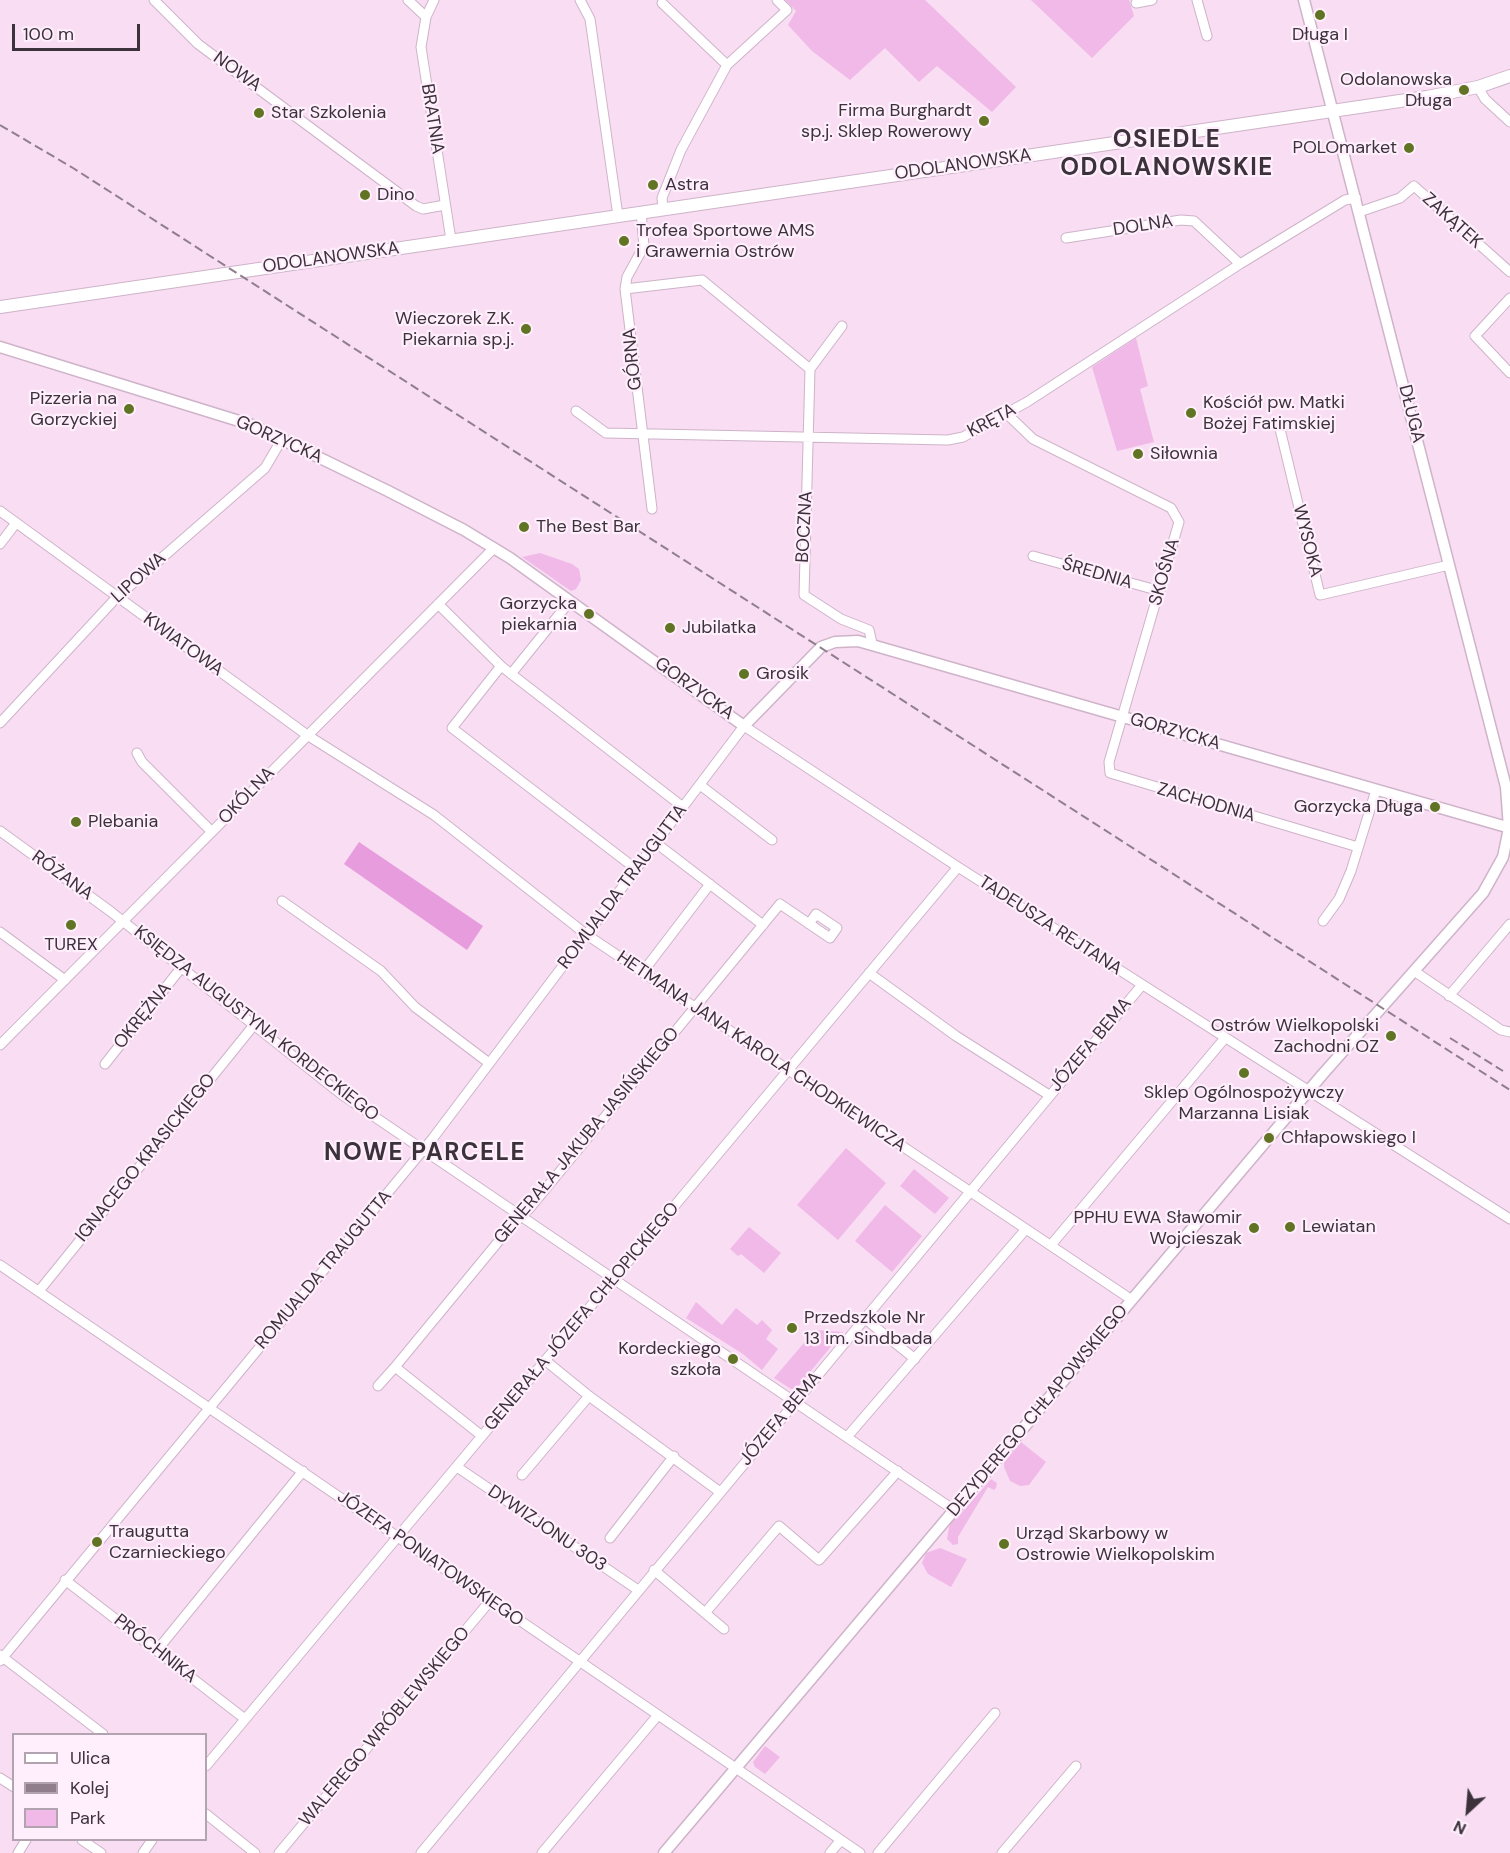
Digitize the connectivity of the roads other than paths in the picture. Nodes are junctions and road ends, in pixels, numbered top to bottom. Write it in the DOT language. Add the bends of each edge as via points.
graph roads {
  1 [pos="154,0"];
  2 [pos="408,0"];
  3 [pos="434,0"];
  4 [pos="580,0"];
  5 [pos="777,0"];
  6 [pos="1152,0"];
  7 [pos="1197,0"];
  8 [pos="1305,0"];
  9 [pos="662,3"];
  10 [pos="1136,3"];
  11 [pos="426,17"];
  12 [pos="1207,36"];
  13 [pos="727,65"];
  14 [pos="1510,76"];
  15 [pos="1478,87"];
  16 [pos="1333,111"];
  17 [pos="1510,122"];
  18 [pos="1356,198"];
  19 [pos="445,205"];
  20 [pos="663,209"];
  21 [pos="641,212"];
  22 [pos="1359,212"];
  23 [pos="618,216"];
  24 [pos="1066,238"];
  25 [pos="451,240"];
  26 [pos="1240,264"];
  27 [pos="1510,273"];
  28 [pos="625,288"];
  29 [pos="1510,298"];
  30 [pos="0,307"];
  31 [pos="842,326"];
  32 [pos="0,348"];
  33 [pos="810,369"];
  34 [pos="1510,374"];
  35 [pos="576,411"];
  36 [pos="1007,414"];
  37 [pos="1280,429"];
  38 [pos="641,433"];
  39 [pos="809,436"];
  40 [pos="282,439"];
  41 [pos="652,510"];
  42 [pos="0,512"];
  43 [pos="16,523"];
  44 [pos="0,544"];
  45 [pos="494,548"];
  46 [pos="1034,556"];
  47 [pos="1449,564"];
  48 [pos="1160,591"];
  49 [pos="117,597"];
  50 [pos="570,601"];
  51 [pos="438,604"];
  52 [pos="872,643"];
  53 [pos="501,666"];
  54 [pos="511,674"];
  55 [pos="1122,716"];
  56 [pos="0,723"];
  57 [pos="744,726"];
  58 [pos="307,735"];
  59 [pos="137,753"];
  60 [pos="700,785"];
  61 [pos="1376,790"];
  62 [pos="683,807"];
  63 [pos="1510,828"];
  64 [pos="0,831"];
  65 [pos="212,832"];
  66 [pos="772,840"];
  67 [pos="656,843"];
  68 [pos="1358,847"];
  69 [pos="958,867"];
  70 [pos="636,869"];
  71 [pos="710,884"];
  72 [pos="282,901"];
  73 [pos="1323,921"];
  74 [pos="123,922"];
  75 [pos="809,924"];
  76 [pos="1510,924"];
  77 [pos="763,925"];
  78 [pos="0,932"];
  79 [pos="587,935"];
  80 [pos="181,968"];
  81 [pos="1414,971"];
  82 [pos="642,973"];
  83 [pos="869,973"];
  84 [pos="65,980"];
  85 [pos="1142,985"];
  86 [pos="1449,996"];
  87 [pos="695,1008"];
  88 [pos="254,1024"];
  89 [pos="1510,1032"];
  90 [pos="1225,1038"];
  91 [pos="0,1045"];
  92 [pos="489,1063"];
  93 [pos="105,1064"];
  94 [pos="788,1070"];
  95 [pos="1309,1091"];
  96 [pos="1049,1095"];
  97 [pos="424,1150"];
  98 [pos="969,1191"];
  99 [pos="522,1216"];
  100 [pos="1510,1220"];
  101 [pos="1026,1229"];
  102 [pos="1051,1245"];
  103 [pos="0,1264"];
  104 [pos="614,1279"];
  105 [pos="39,1291"];
  106 [pos="1132,1300"];
  107 [pos="864,1318"];
  108 [pos="915,1359"];
  109 [pos="546,1361"];
  110 [pos="394,1367"];
  111 [pos="378,1386"];
  112 [pos="589,1396"];
  113 [pos="795,1402"];
  114 [pos="209,1408"];
  115 [pos="482,1436"];
  116 [pos="847,1437"];
  117 [pos="674,1456"];
  118 [pos="457,1467"];
  119 [pos="303,1471"];
  120 [pos="897,1471"];
  121 [pos="522,1475"];
  122 [pos="720,1492"];
  123 [pos="954,1510"];
  124 [pos="399,1536"];
  125 [pos="610,1538"];
  126 [pos="654,1570"];
  127 [pos="65,1580"];
  128 [pos="638,1590"];
  129 [pos="490,1600"];
  130 [pos="705,1613"];
  131 [pos="724,1629"];
  132 [pos="158,1649"];
  133 [pos="1,1658"];
  134 [pos="580,1661"];
  135 [pos="995,1713"];
  136 [pos="658,1715"];
  137 [pos="245,1719"];
  138 [pos="102,1733"];
  139 [pos="207,1765"];
  140 [pos="1076,1766"];
  141 [pos="737,1768"];
  142 [pos="207,1815"];
  143 [pos="841,1840"];
  144 [pos="85,1841"];
  145 [pos="101,1853"];
  146 [pos="255,1853"];
  147 [pos="279,1853"];
  148 [pos="421,1853"];
  149 [pos="542,1853"];
  150 [pos="664,1853"];
  151 [pos="830,1853"];
  152 [pos="860,1853"];
  153 [pos="878,1853"];
  154 [pos="1002,1853"];
  1 -- 19 [label="street, NOWA" via="206,50 416,206 423,209"];
  2 -- 11 [label="street"];
  3 -- 11 [label="street, BRATNIA"];
  4 -- 23 [label="street" via="590,19"];
  5 -- 13 [label="street" via="787,10"];
  6 -- 10 [label="street"];
  7 -- 12 [label="street"];
  8 -- 16 [label="street, DŁUGA"];
  9 -- 13 [label="street"];
  11 -- 19 [label="street, BRATNIA" via="421,47"];
  13 -- 20 [label="street" via="681,150 662,198"];
  14 -- 15 [label="main road, ODOLANOWSKA"];
  15 -- 16 [label="main road, ODOLANOWSKA"];
  15 -- 17 [label="street"];
  16 -- 18 [label="street, DŁUGA"];
  16 -- 20 [label="main road, ODOLANOWSKA"];
  18 -- 22 [label="street, DŁUGA"];
  18 -- 26 [label="street, KRĘTA" via="1345,200"];
  19 -- 25 [label="street, BRATNIA"];
  20 -- 21 [label="main road, ODOLANOWSKA"];
  21 -- 23 [label="main road, ODOLANOWSKA"];
  21 -- 28 [label="street, GÓRNA" via="644,246"];
  22 -- 27 [label="street, ZAKĄTEK" via="1400,198 1414,186"];
  22 -- 47 [label="street, DŁUGA"];
  23 -- 25 [label="main road, ODOLANOWSKA"];
  24 -- 26 [label="street, DOLNA" via="1194,221"];
  25 -- 30 [label="main road, ODOLANOWSKA"];
  26 -- 36 [label="street, KRĘTA"];
  28 -- 33 [label="street" via="702,280"];
  28 -- 38 [label="street, GÓRNA"];
  29 -- 34 [label="street" via="1475,336"];
  31 -- 33 [label="street"];
  32 -- 40 [label="street, GORZYCKA" via="241,421"];
  33 -- 39 [label="street, BOCZNA"];
  35 -- 38 [label="street, KRĘTA" via="606,433"];
  36 -- 39 [label="street, KRĘTA" via="963,437 948,440"];
  36 -- 48 [label="street, SKOŚNA" via="1033,439 1171,508 1179,522"];
  37 -- 47 [label="street, WYSOKA" via="1320,595"];
  38 -- 39 [label="street, KRĘTA"];
  38 -- 41 [label="street, GÓRNA"];
  39 -- 52 [label="street, BOCZNA" via="804,595 842,619 869,630"];
  40 -- 45 [label="street, GORZYCKA"];
  40 -- 49 [label="street, LIPOWA" via="257,476"];
  42 -- 43 [label="street, KWIATOWA"];
  43 -- 44 [label="street"];
  43 -- 49 [label="street, KWIATOWA"];
  45 -- 50 [label="street, GORZYCKA"];
  45 -- 51 [label="street, OKÓLNA"];
  46 -- 48 [label="street, ŚREDNIA"];
  47 -- 63 [label="street, DŁUGA" via="1506,787"];
  48 -- 55 [label="street, SKOŚNA"];
  49 -- 56 [label="street, LIPOWA"];
  49 -- 58 [label="street, KWIATOWA"];
  50 -- 54 [label="street"];
  50 -- 57 [label="street, GORZYCKA"];
  51 -- 53 [label="street"];
  51 -- 58 [label="street, OKÓLNA"];
  52 -- 55 [label="street, GORZYCKA"];
  52 -- 57 [label="street, GORZYCKA" via="845,640 821,647"];
  53 -- 54 [label="street"];
  53 -- 70 [label="street" via="453,728"];
  54 -- 62 [label="street"];
  55 -- 61 [label="street, GORZYCKA"];
  55 -- 68 [label="street, ZACHODNIA" via="1108,767 1116,776"];
  57 -- 60 [label="street, ROMUALDA TRAUGUTTA"];
  57 -- 69 [label="street, TADEUSZA REJTANA"];
  58 -- 65 [label="street, OKÓLNA"];
  58 -- 79 [label="street, HETMANA JANA KAROLA CHODKIEWICZA" via="434,815"];
  59 -- 65 [label="street"];
  60 -- 62 [label="street, ROMUALDA TRAUGUTTA"];
  60 -- 66 [label="street"];
  61 -- 63 [label="street, GORZYCKA"];
  61 -- 68 [label="street"];
  62 -- 67 [label="street, ROMUALDA TRAUGUTTA"];
  63 -- 81 [label="street, DEZYDEREGO CHŁAPOWSKIEGO" via="1494,878"];
  64 -- 74 [label="street, RÓŻANA"];
  65 -- 74 [label="street, OKÓLNA"];
  67 -- 70 [label="street, ROMUALDA TRAUGUTTA"];
  67 -- 71 [label="street"];
  68 -- 73 [label="street" via="1339,899"];
  69 -- 83 [label="street, GENERAŁA JÓZEFA CHŁOPICKIEGO"];
  69 -- 85 [label="street, TADEUSZA REJTANA"];
  70 -- 79 [label="street, ROMUALDA TRAUGUTTA"];
  71 -- 77 [label="street"];
  71 -- 82 [label="street"];
  72 -- 92 [label="street" via="381,971 415,1007"];
  74 -- 80 [label="street, KSIĘDZA AUGUSTYNA KORDECKIEGO"];
  74 -- 84 [label="street, OKÓLNA"];
  75 -- 77 [label="street, GENERAŁA JAKUBA JASIŃSKIEGO" via="780,904"];
  76 -- 86 [label="street"];
  77 -- 87 [label="street, GENERAŁA JAKUBA JASIŃSKIEGO"];
  78 -- 84 [label="street"];
  79 -- 82 [label="street, HETMANA JANA KAROLA CHODKIEWICZA"];
  79 -- 92 [label="street, ROMUALDA TRAUGUTTA"];
  80 -- 88 [label="street, KSIĘDZA AUGUSTYNA KORDECKIEGO"];
  80 -- 93 [label="street, OKRĘŻNA"];
  81 -- 86 [label="street"];
  81 -- 95 [label="street, DEZYDEREGO CHŁAPOWSKIEGO"];
  82 -- 87 [label="street, HETMANA JANA KAROLA CHODKIEWICZA"];
  83 -- 94 [label="street, GENERAŁA JÓZEFA CHŁOPICKIEGO"];
  83 -- 96 [label="street" via="956,1036"];
  84 -- 91 [label="street, OKÓLNA"];
  85 -- 90 [label="street, TADEUSZA REJTANA"];
  85 -- 96 [label="street, JÓZEFA BEMA"];
  86 -- 89 [label="street"];
  87 -- 94 [label="street, HETMANA JANA KAROLA CHODKIEWICZA"];
  87 -- 99 [label="street, GENERAŁA JAKUBA JASIŃSKIEGO"];
  88 -- 97 [label="street, KSIĘDZA AUGUSTYNA KORDECKIEGO" via="331,1086"];
  88 -- 105 [label="street, IGNACEGO KRASICKIEGO"];
  90 -- 95 [label="street, TADEUSZA REJTANA"];
  90 -- 102 [label="street"];
  92 -- 97 [label="street, ROMUALDA TRAUGUTTA"];
  94 -- 98 [label="street, HETMANA JANA KAROLA CHODKIEWICZA"];
  94 -- 104 [label="street, GENERAŁA JÓZEFA CHŁOPICKIEGO"];
  95 -- 100 [label="street, TADEUSZA REJTANA"];
  95 -- 106 [label="street, DEZYDEREGO CHŁAPOWSKIEGO"];
  96 -- 98 [label="street, JÓZEFA BEMA"];
  97 -- 99 [label="street, KSIĘDZA AUGUSTYNA KORDECKIEGO"];
  97 -- 114 [label="street, ROMUALDA TRAUGUTTA"];
  98 -- 101 [label="street, HETMANA JANA KAROLA CHODKIEWICZA"];
  98 -- 107 [label="street, JÓZEFA BEMA"];
  99 -- 104 [label="street, KSIĘDZA AUGUSTYNA KORDECKIEGO"];
  99 -- 110 [label="street, GENERAŁA JAKUBA JASIŃSKIEGO"];
  101 -- 102 [label="street, HETMANA JANA KAROLA CHODKIEWICZA"];
  101 -- 108 [label="street"];
  102 -- 106 [label="street, HETMANA JANA KAROLA CHODKIEWICZA"];
  103 -- 105 [label="street, JÓZEFA PONIATOWSKIEGO"];
  104 -- 109 [label="street, GENERAŁA JÓZEFA CHŁOPICKIEGO"];
  104 -- 113 [label="street, KSIĘDZA AUGUSTYNA KORDECKIEGO"];
  105 -- 114 [label="street, JÓZEFA PONIATOWSKIEGO"];
  106 -- 123 [label="street, DEZYDEREGO CHŁAPOWSKIEGO"];
  107 -- 108 [label="street"];
  107 -- 113 [label="street, JÓZEFA BEMA"];
  108 -- 116 [label="street"];
  109 -- 112 [label="street"];
  109 -- 115 [label="street, GENERAŁA JÓZEFA CHŁOPICKIEGO"];
  110 -- 111 [label="street, GENERAŁA JAKUBA JASIŃSKIEGO"];
  110 -- 115 [label="street"];
  112 -- 117 [label="street"];
  112 -- 121 [label="street"];
  113 -- 116 [label="street, KSIĘDZA AUGUSTYNA KORDECKIEGO"];
  113 -- 122 [label="street, JÓZEFA BEMA"];
  114 -- 119 [label="street, JÓZEFA PONIATOWSKIEGO"];
  114 -- 127 [label="street, ROMUALDA TRAUGUTTA"];
  115 -- 118 [label="street, GENERAŁA JÓZEFA CHŁOPICKIEGO"];
  116 -- 120 [label="street, KSIĘDZA AUGUSTYNA KORDECKIEGO"];
  117 -- 122 [label="street"];
  117 -- 125 [label="street"];
  118 -- 124 [label="street, GENERAŁA JÓZEFA CHŁOPICKIEGO"];
  118 -- 128 [label="street, DYWIZJONU 303"];
  119 -- 124 [label="street, JÓZEFA PONIATOWSKIEGO"];
  119 -- 132 [label="street"];
  120 -- 123 [label="street, KSIĘDZA AUGUSTYNA KORDECKIEGO"];
  120 -- 130 [label="street" via="819,1560 779,1526"];
  122 -- 126 [label="street, JÓZEFA BEMA"];
  123 -- 141 [label="street, DEZYDEREGO CHŁAPOWSKIEGO"];
  124 -- 129 [label="street, JÓZEFA PONIATOWSKIEGO"];
  124 -- 137 [label="street, GENERAŁA JÓZEFA CHŁOPICKIEGO"];
  126 -- 128 [label="street, JÓZEFA BEMA"];
  126 -- 130 [label="street"];
  127 -- 132 [label="street, PRÓCHNIKA"];
  127 -- 133 [label="street, ROMUALDA TRAUGUTTA"];
  128 -- 134 [label="street, JÓZEFA BEMA"];
  129 -- 134 [label="street, JÓZEFA PONIATOWSKIEGO"];
  129 -- 147 [label="street, WALEREGO WRÓBLEWSKIEGO"];
  130 -- 131 [label="street"];
  132 -- 137 [label="street, PRÓCHNIKA"];
  133 -- 138 [label="street"];
  134 -- 136 [label="street, JÓZEFA PONIATOWSKIEGO"];
  134 -- 148 [label="street, JÓZEFA BEMA"];
  135 -- 153 [label="street"];
  136 -- 141 [label="street, JÓZEFA PONIATOWSKIEGO"];
  136 -- 149 [label="street"];
  137 -- 139 [label="street, GENERAŁA JÓZEFA CHŁOPICKIEGO"];
  140 -- 154 [label="street"];
  141 -- 143 [label="street, JÓZEFA PONIATOWSKIEGO"];
  141 -- 150 [label="street, DEZYDEREGO CHŁAPOWSKIEGO"];
  142 -- 146 [label="street"];
  143 -- 151 [label="street"];
  143 -- 152 [label="street, JÓZEFA PONIATOWSKIEGO"];
  144 -- 145 [label="street"];
}
